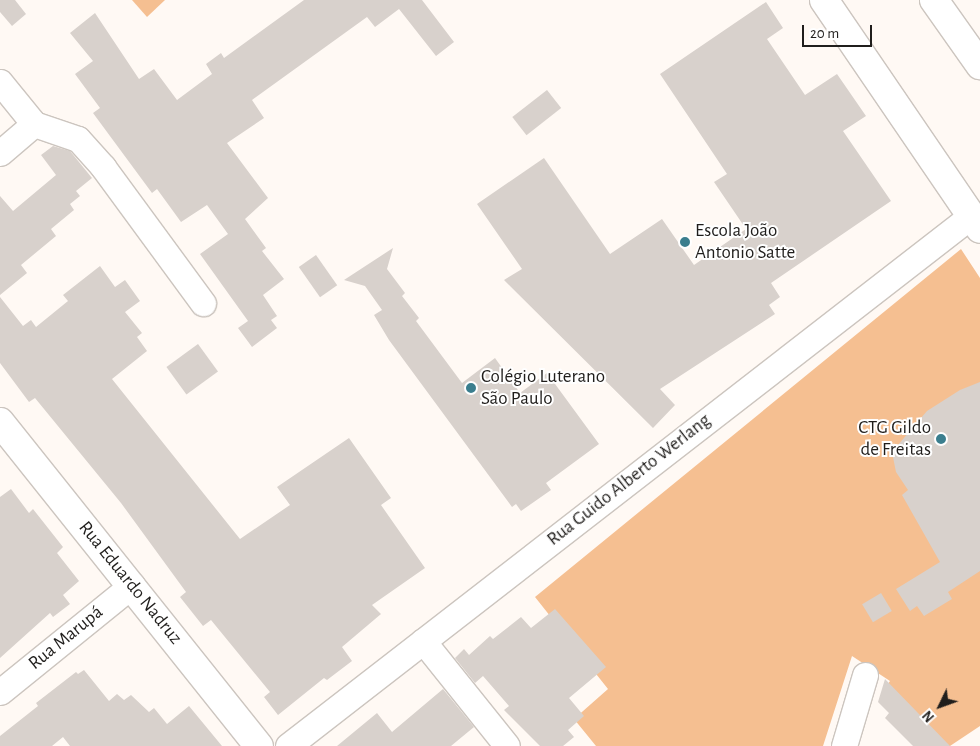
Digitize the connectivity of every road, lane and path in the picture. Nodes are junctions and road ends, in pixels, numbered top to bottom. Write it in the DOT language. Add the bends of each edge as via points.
graph roads {
  1 [pos="824,0"];
  2 [pos="934,0"];
  3 [pos="980,65"];
  4 [pos="0,82"];
  5 [pos="34,124"];
  6 [pos="0,153"];
  7 [pos="977,220"];
  8 [pos="203,303"];
  9 [pos="1,424"];
  10 [pos="132,585"];
  11 [pos="422,641"];
  12 [pos="865,675"];
  13 [pos="0,692"];
  14 [pos="259,746"];
  15 [pos="288,746"];
  16 [pos="507,746"];
  17 [pos="844,746"];
  1 -- 7 [label="street"];
  2 -- 3 [label="street"];
  4 -- 5 [label="street"];
  5 -- 6 [label="street"];
  5 -- 8 [label="street" via="78,139 103,167"];
  7 -- 11 [label="street, Rua Guido Alberto Werlang"];
  9 -- 10 [label="street, Rua Eduardo Nadruz"];
  10 -- 13 [label="street, Rua Marupá"];
  10 -- 14 [label="street, Rua Eduardo Nadruz"];
  11 -- 15 [label="street, Rua Guido Alberto Werlang"];
  11 -- 16 [label="street"];
  12 -- 17 [label="street"];
}
